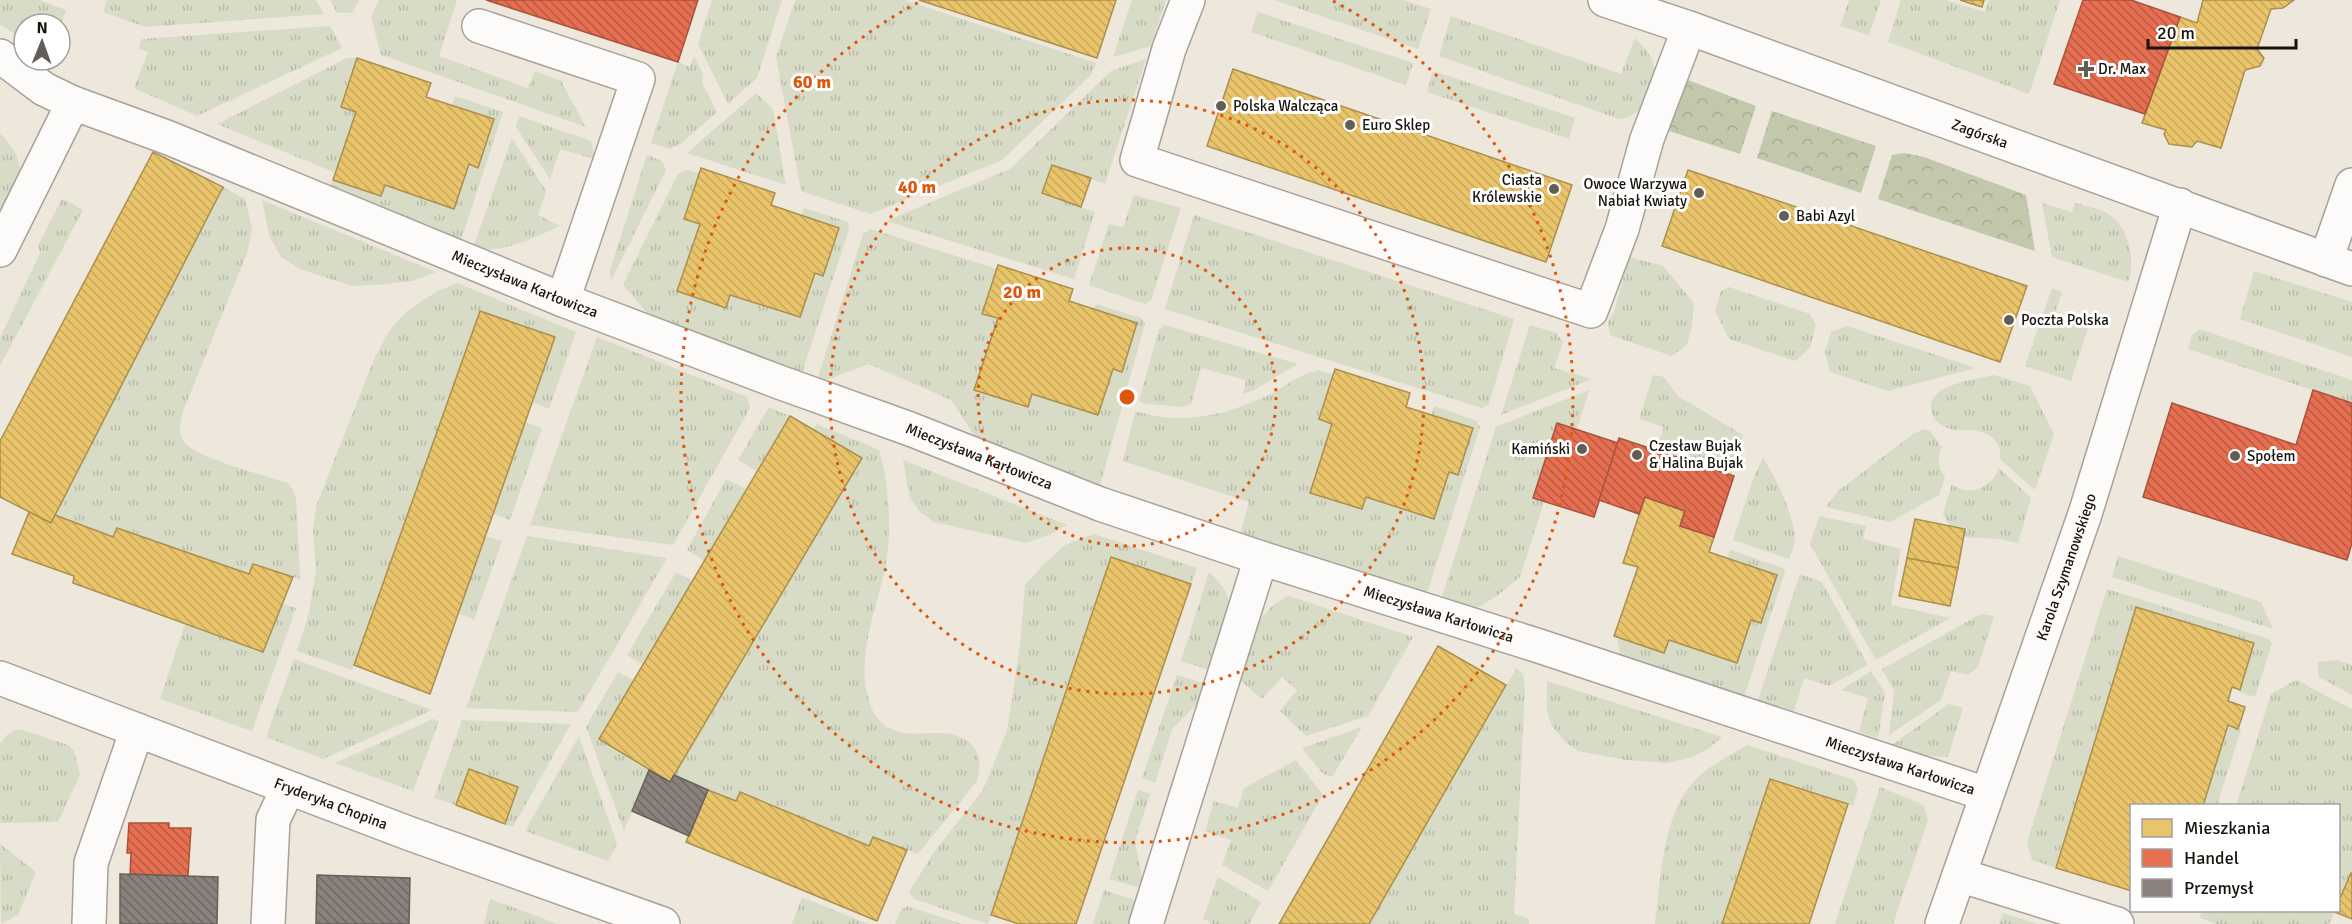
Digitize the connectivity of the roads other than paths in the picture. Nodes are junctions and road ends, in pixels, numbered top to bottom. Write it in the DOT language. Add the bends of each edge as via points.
graph roads {
  1 [pos="1188,0"];
  2 [pos="1605,0"];
  3 [pos="479,26"];
  4 [pos="1689,28"];
  5 [pos="0,56"];
  6 [pos="73,103"];
  7 [pos="2352,185"];
  8 [pos="2180,205"];
  9 [pos="0,250"];
  10 [pos="2339,264"];
  11 [pos="563,300"];
  12 [pos="1261,558"];
  13 [pos="0,678"];
  14 [pos="137,730"];
  15 [pos="288,788"];
  16 [pos="1986,794"];
  17 [pos="1959,875"];
  18 [pos="89,924"];
  19 [pos="268,924"];
  20 [pos="663,924"];
  21 [pos="1146,924"];
  22 [pos="1942,924"];
  23 [pos="2117,924"];
  1 -- 4 [label="street" via="1169,49 1137,160 1591,311 1622,229 1647,139"];
  2 -- 4 [label="street, Zagórska"];
  3 -- 11 [label="street" via="638,79"];
  4 -- 8 [label="street, Zagórska"];
  5 -- 6 [label="street, Mieczysława Karłowicza" via="44,89"];
  6 -- 9 [label="street"];
  6 -- 11 [label="street, Mieczysława Karłowicza" via="169,138"];
  7 -- 10 [label="street"];
  8 -- 10 [label="street, Zagórska"];
  8 -- 16 [label="street, Karola Szymanowskiego" via="2085,514"];
  11 -- 12 [label="street, Mieczysława Karłowicza" via="1100,504"];
  12 -- 16 [label="street, Mieczysława Karłowicza"];
  12 -- 21 [label="street"];
  13 -- 14 [label="street, Fryderyka Chopina"];
  14 -- 15 [label="street, Fryderyka Chopina"];
  14 -- 18 [label="street" via="91,864"];
  15 -- 19 [label="street" via="273,820"];
  15 -- 20 [label="street, Fryderyka Chopina"];
  16 -- 17 [label="street, Karola Szymanowskiego"];
  17 -- 22 [label="street, Karola Szymanowskiego"];
  17 -- 23 [label="street"];
}
